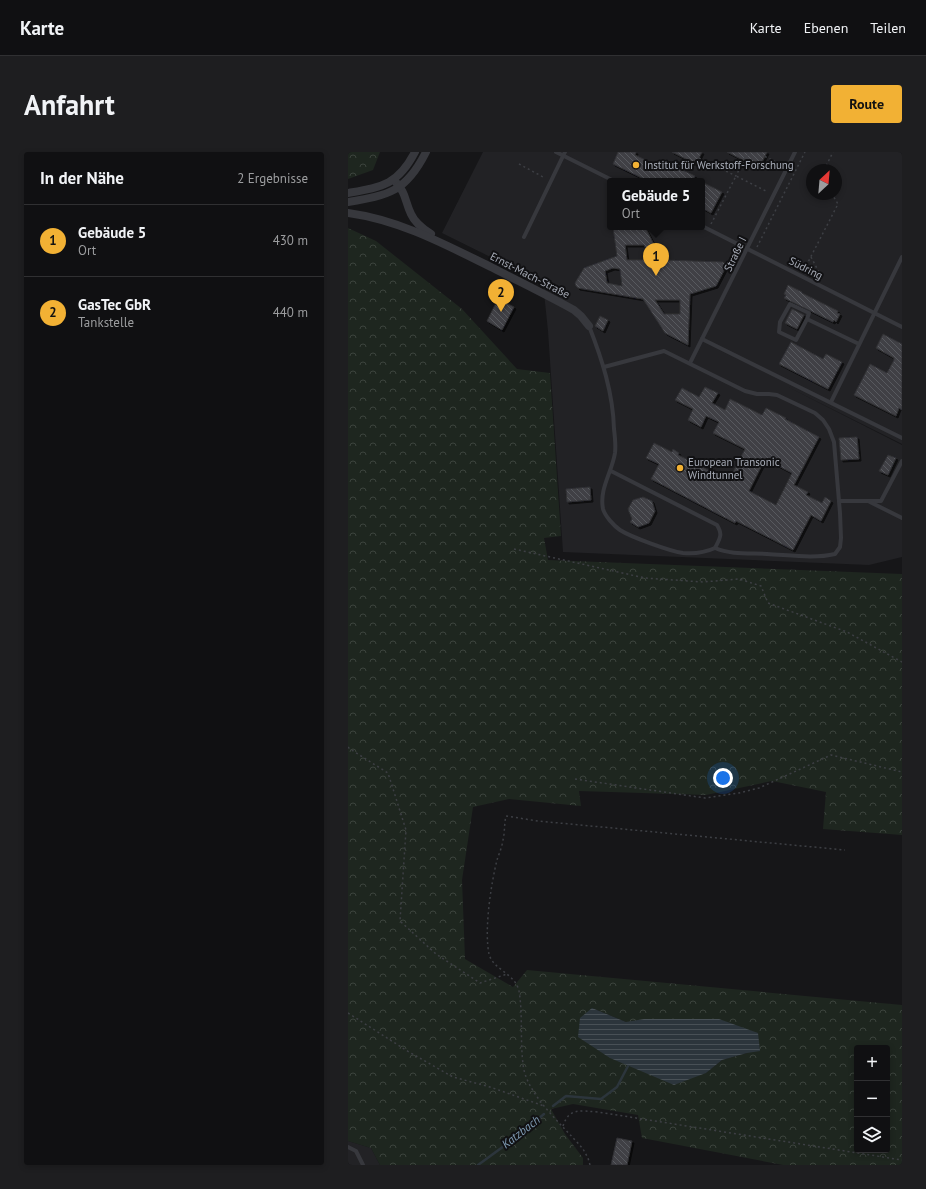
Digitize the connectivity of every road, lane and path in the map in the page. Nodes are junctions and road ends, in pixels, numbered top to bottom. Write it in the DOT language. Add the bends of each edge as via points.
graph roads {
  1 [pos="415,152"];
  2 [pos="426,152"];
  3 [pos="556,152"];
  4 [pos="752,152"];
  5 [pos="756,152"];
  6 [pos="796,152"];
  7 [pos="805,152"];
  8 [pos="833,152"];
  9 [pos="564,154"];
  10 [pos="700,158"];
  11 [pos="519,164"];
  12 [pos="827,164"];
  13 [pos="782,165"];
  14 [pos="736,176"];
  15 [pos="608,178"];
  16 [pos="394,180"];
  17 [pos="551,181"];
  18 [pos="400,187"];
  19 [pos="370,189"];
  20 [pos="768,192"];
  21 [pos="348,193"];
  22 [pos="363,200"];
  23 [pos="836,200"];
  24 [pos="348,202"];
  25 [pos="408,206"];
  26 [pos="348,213"];
  27 [pos="364,215"];
  28 [pos="404,227"];
  29 [pos="705,228"];
  30 [pos="708,229"];
  31 [pos="524,237"];
  32 [pos="757,246"];
  33 [pos="747,248"];
  34 [pos="456,250"];
  35 [pos="811,257"];
  36 [pos="902,257"];
  37 [pos="804,271"];
  38 [pos="821,280"];
  39 [pos="874,313"];
  40 [pos="807,319"];
  41 [pos="589,326"];
  42 [pos="902,327"];
  43 [pos="702,339"];
  44 [pos="859,344"];
  45 [pos="690,363"];
  46 [pos="604,368"];
  47 [pos="831,402"];
  48 [pos="902,438"];
  49 [pos="902,461"];
  50 [pos="611,471"];
  51 [pos="839,501"];
  52 [pos="870,502"];
  53 [pos="902,518"];
  54 [pos="715,548"];
  55 [pos="514,549"];
  56 [pos="902,662"];
  57 [pos="348,747"];
  58 [pos="902,772"];
  59 [pos="575,780"];
  60 [pos="845,850"];
  61 [pos="507,974"];
  62 [pos="348,1014"];
  63 [pos="546,1106"];
  64 [pos="563,1126"];
  65 [pos="348,1147"];
  66 [pos="902,1160"];
  67 [pos="363,1165"];
  68 [pos="590,1165"];
  1 -- 16 [label="street" via="403,172"];
  2 -- 18 [label="street" via="410,177"];
  3 -- 9 [label="lane"];
  4 -- 14 [label="path" via="745,157"];
  5 -- 13 [label="path"];
  6 -- 33 [label="lane, Straße I"];
  7 -- 32 [label="path"];
  8 -- 12 [label="path"];
  9 -- 15 [label="lane"];
  9 -- 17 [label="lane"];
  10 -- 14 [label="path"];
  11 -- 17 [label="path"];
  14 -- 20 [label="path"];
  14 -- 30 [label="path"];
  16 -- 18 [label="street, Ernst-Mach-Straße"];
  16 -- 19 [label="street"];
  17 -- 31 [label="lane"];
  18 -- 22 [label="street" via="378,197"];
  18 -- 25 [label="street, Ernst-Mach-Straße"];
  19 -- 21 [label="street"];
  19 -- 22 [label="street"];
  22 -- 24 [label="street"];
  22 -- 27 [label="street"];
  23 -- 35 [label="path" via="838,204"];
  25 -- 28 [label="street"];
  25 -- 34 [label="street, Ernst-Mach-Straße" via="422,229"];
  26 -- 27 [label="street, Ernst-Mach-Straße"];
  27 -- 28 [label="street, Ernst-Mach-Straße"];
  28 -- 34 [label="street, Ernst-Mach-Straße"];
  29 -- 30 [label="lane, Südring"];
  30 -- 33 [label="lane, Südring"];
  33 -- 39 [label="lane, Südring"];
  33 -- 43 [label="lane, Straße I"];
  34 -- 41 [label="street, Ernst-Mach-Straße" via="574,310"];
  35 -- 37 [label="path"];
  35 -- 38 [label="path"];
  36 -- 39 [label="lane"];
  39 -- 42 [label="lane, Südring"];
  39 -- 44 [label="lane"];
  40 -- 40 [label="lane" via="796,340 779,332 780,322 790,304 809,313"];
  40 -- 44 [label="lane"];
  41 -- 46 [label="lane"];
  43 -- 45 [label="lane, Straße I"];
  43 -- 47 [label="lane"];
  44 -- 47 [label="lane"];
  45 -- 46 [label="lane" via="664,351"];
  45 -- 51 [label="lane" via="745,391 777,395 815,413 823,420 834,442"];
  46 -- 50 [label="lane" via="614,414 615,453"];
  47 -- 48 [label="lane"];
  49 -- 52 [label="lane" via="881,501"];
  50 -- 54 [label="lane" via="717,525 721,530"];
  50 -- 54 [label="lane" via="603,490 603,510 619,530 643,541 682,553 705,553"];
  51 -- 52 [label="lane"];
  51 -- 54 [label="lane" via="841,538 840,547 835,554 819,556 739,553 724,552"];
  52 -- 53 [label="lane"];
  55 -- 56 [label="path" via="645,578 703,582 739,579 761,586 768,603 847,632"];
  57 -- 61 [label="path" via="388,773 406,830 400,921 436,954 480,983"];
  58 -- 59 [label="path" via="831,755 759,788 705,798"];
  60 -- 61 [label="path" via="506,816 490,900 488,937 493,962"];
  61 -- 63 [label="path" via="518,989 526,1076 532,1090"];
  62 -- 63 [label="path" via="453,1077"];
  63 -- 64 [label="path"];
  64 -- 66 [label="path" via="566,1117 573,1112 598,1112"];
  64 -- 68 [label="path" via="583,1149"];
  65 -- 67 [label="lane" via="356,1150"];
}
